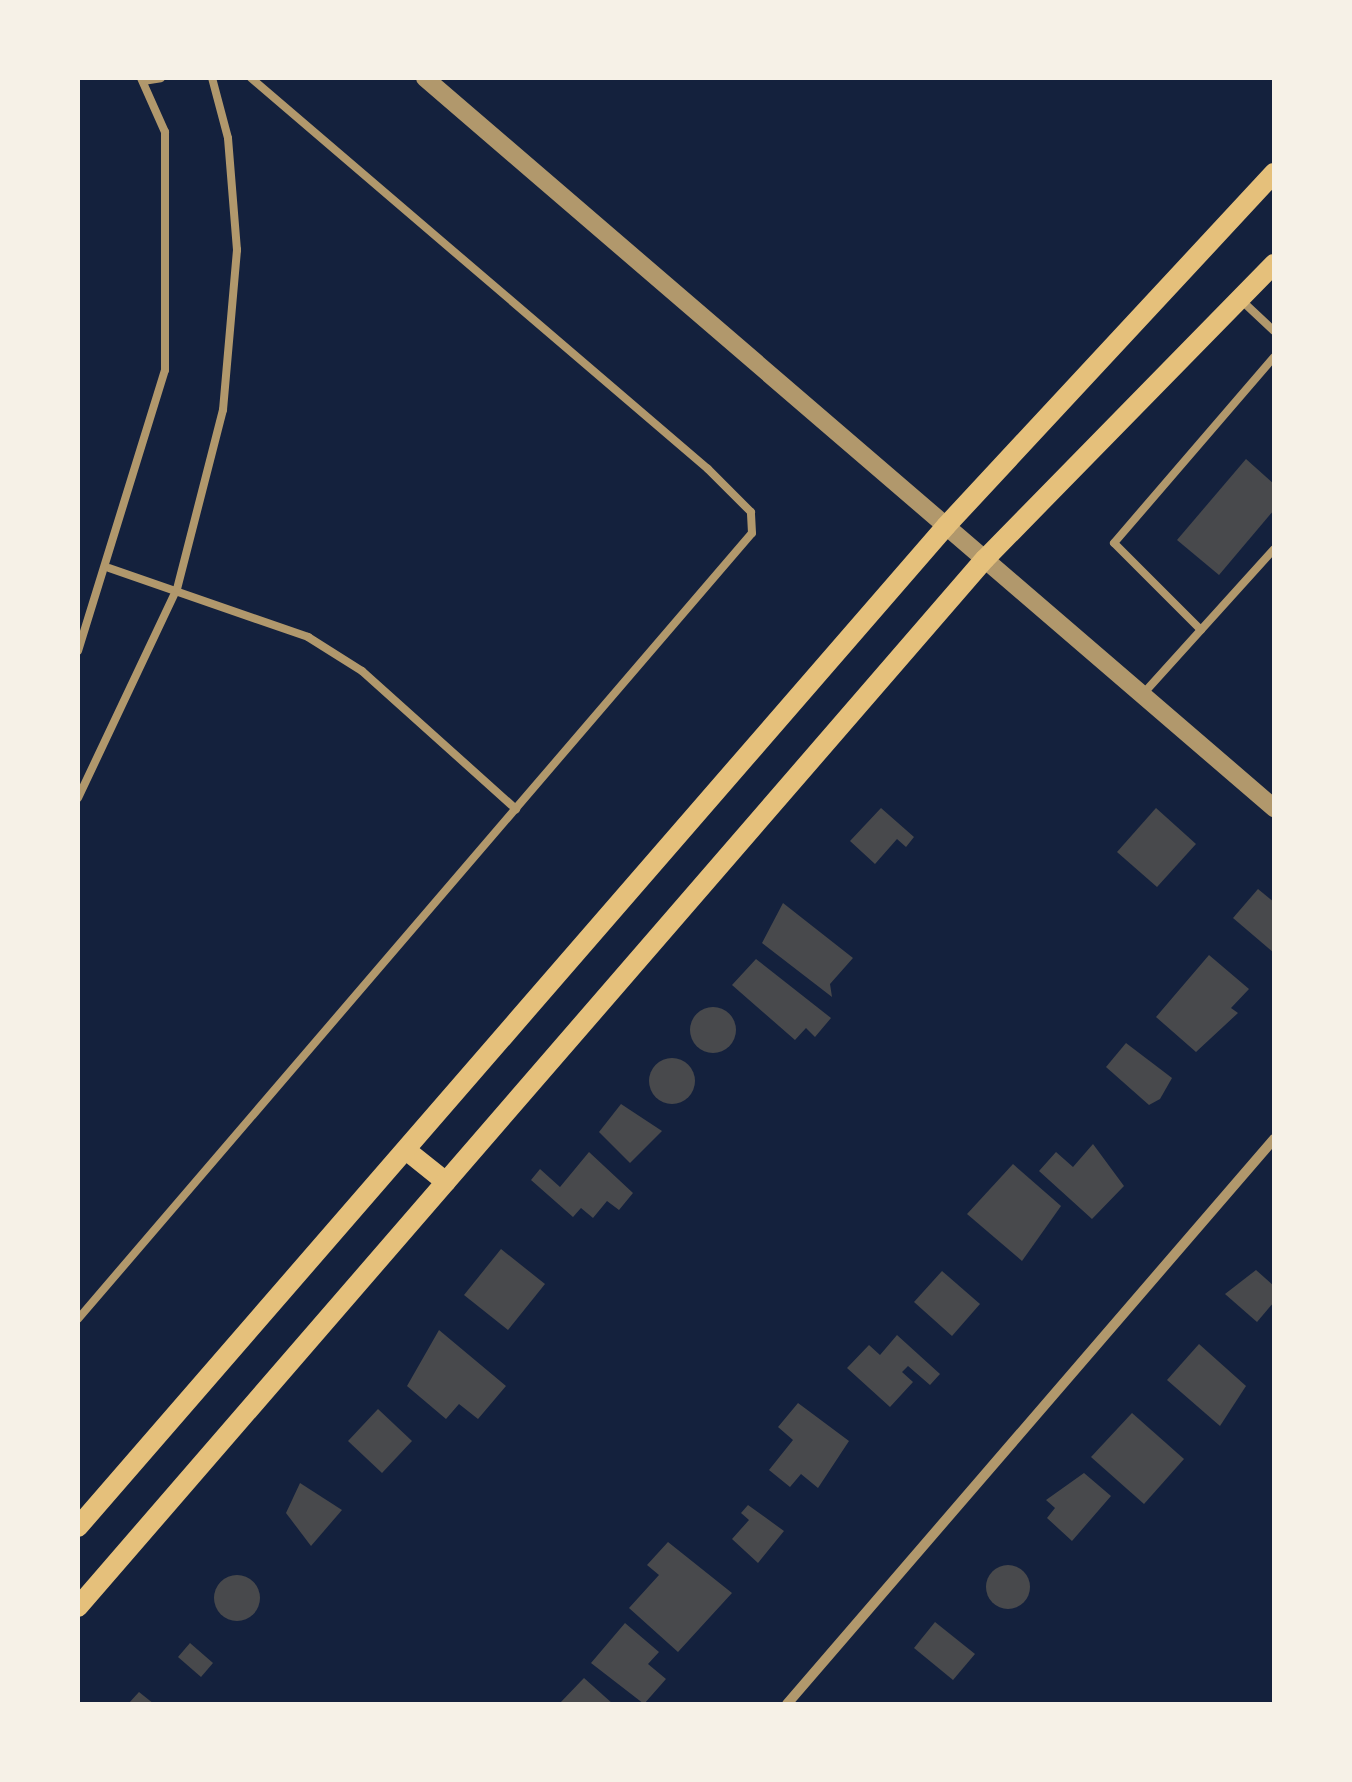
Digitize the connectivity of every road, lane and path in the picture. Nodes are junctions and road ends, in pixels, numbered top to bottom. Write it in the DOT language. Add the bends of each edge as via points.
graph roads {
  1 [pos="162,78"];
  2 [pos="212,78"];
  3 [pos="251,78"];
  4 [pos="425,78"];
  5 [pos="142,80"];
  6 [pos="1274,173"];
  7 [pos="1274,264"];
  8 [pos="1240,300"];
  9 [pos="1274,331"];
  10 [pos="1274,357"];
  11 [pos="946,526"];
  12 [pos="1274,549"];
  13 [pos="985,559"];
  14 [pos="109,568"];
  15 [pos="177,589"];
  16 [pos="1201,630"];
  17 [pos="78,651"];
  18 [pos="1143,695"];
  19 [pos="78,798"];
  20 [pos="516,808"];
  21 [pos="1274,808"];
  22 [pos="1274,1139"];
  23 [pos="406,1150"];
  24 [pos="446,1182"];
  25 [pos="78,1319"];
  26 [pos="78,1527"];
  27 [pos="78,1607"];
  28 [pos="787,1704"];
  1 -- 5 [label="lane"];
  2 -- 15 [label="lane" via="228,138 237,250 222,410"];
  3 -- 20 [label="lane" via="750,512 752,533"];
  4 -- 11 [label="street"];
  5 -- 14 [label="lane" via="165,132 164,370"];
  6 -- 11 [label="main road"];
  7 -- 8 [label="main road"];
  8 -- 9 [label="lane"];
  8 -- 13 [label="main road"];
  10 -- 16 [label="lane" via="1114,544"];
  11 -- 13 [label="street"];
  11 -- 23 [label="main road"];
  12 -- 16 [label="lane"];
  13 -- 18 [label="street"];
  13 -- 24 [label="main road"];
  14 -- 15 [label="lane"];
  14 -- 17 [label="lane"];
  15 -- 19 [label="lane"];
  15 -- 20 [label="lane" via="308,637 362,671"];
  16 -- 18 [label="lane"];
  18 -- 21 [label="street"];
  20 -- 25 [label="lane"];
  22 -- 28 [label="street"];
  23 -- 24 [label="main road"];
  23 -- 26 [label="main road"];
  24 -- 27 [label="main road"];
}
